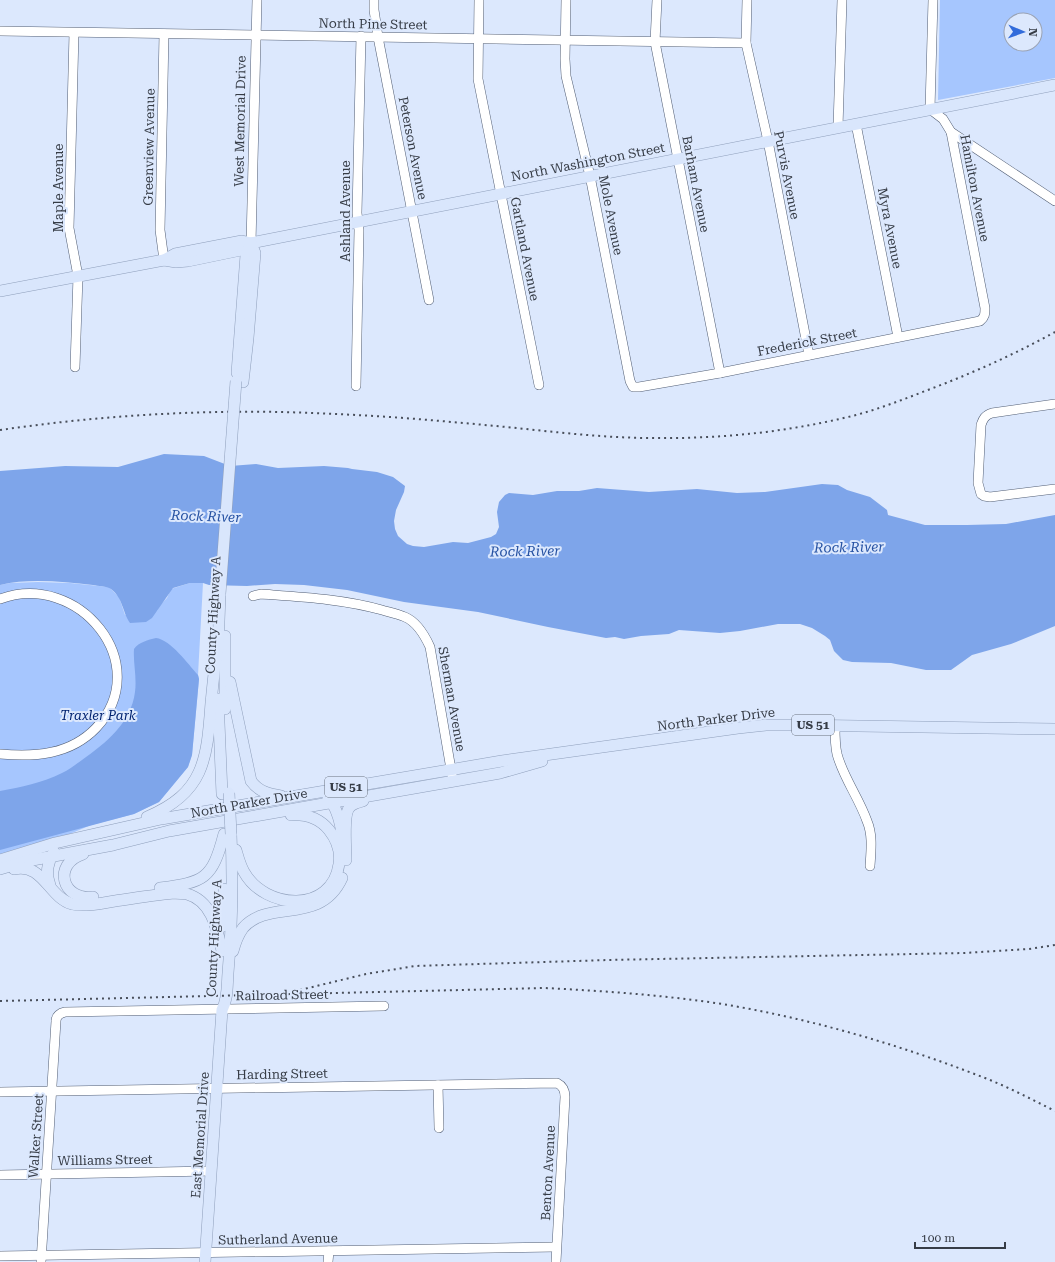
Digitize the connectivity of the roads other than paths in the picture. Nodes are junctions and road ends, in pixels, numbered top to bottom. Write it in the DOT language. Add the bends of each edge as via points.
graph roads {
  1 [pos="256,0"];
  2 [pos="374,0"];
  3 [pos="479,0"];
  4 [pos="566,0"];
  5 [pos="657,0"];
  6 [pos="747,0"];
  7 [pos="842,0"];
  8 [pos="933,0"];
  9 [pos="0,31"];
  10 [pos="74,33"];
  11 [pos="164,34"];
  12 [pos="256,35"];
  13 [pos="361,36"];
  14 [pos="378,37"];
  15 [pos="479,38"];
  16 [pos="565,40"];
  17 [pos="655,42"];
  18 [pos="746,43"];
  19 [pos="1055,85"];
  20 [pos="930,109"];
  21 [pos="856,124"];
  22 [pos="838,127"];
  23 [pos="951,132"];
  24 [pos="768,141"];
  25 [pos="678,159"];
  26 [pos="590,176"];
  27 [pos="501,193"];
  28 [pos="1055,201"];
  29 [pos="412,211"];
  30 [pos="358,222"];
  31 [pos="251,243"];
  32 [pos="201,258"];
  33 [pos="164,260"];
  34 [pos="78,276"];
  35 [pos="244,276"];
  36 [pos="0,291"];
  37 [pos="430,300"];
  38 [pos="985,316"];
  39 [pos="898,337"];
  40 [pos="809,355"];
  41 [pos="75,367"];
  42 [pos="720,373"];
  43 [pos="240,382"];
  44 [pos="539,385"];
  45 [pos="356,386"];
  46 [pos="633,387"];
  47 [pos="1055,404"];
  48 [pos="1055,488"];
  49 [pos="253,596"];
  50 [pos="0,599"];
  51 [pos="221,639"];
  52 [pos="835,726"];
  53 [pos="1055,730"];
  54 [pos="573,752"];
  55 [pos="0,754"];
  56 [pos="452,769"];
  57 [pos="453,782"];
  58 [pos="316,792"];
  59 [pos="389,792"];
  60 [pos="290,797"];
  61 [pos="332,802"];
  62 [pos="256,817"];
  63 [pos="120,828"];
  64 [pos="228,834"];
  65 [pos="76,839"];
  66 [pos="113,845"];
  67 [pos="346,852"];
  68 [pos="51,857"];
  69 [pos="0,860"];
  70 [pos="870,866"];
  71 [pos="0,870"];
  72 [pos="51,888"];
  73 [pos="222,951"];
  74 [pos="228,965"];
  75 [pos="384,1006"];
  76 [pos="222,1010"];
  77 [pos="60,1014"];
  78 [pos="438,1085"];
  79 [pos="562,1087"];
  80 [pos="217,1088"];
  81 [pos="52,1091"];
  82 [pos="0,1092"];
  83 [pos="439,1128"];
  84 [pos="211,1171"];
  85 [pos="46,1174"];
  86 [pos="0,1175"];
  87 [pos="556,1247"];
  88 [pos="329,1251"];
  89 [pos="0,1256"];
  90 [pos="206,1258"];
  91 [pos="42,1259"];
  92 [pos="328,1262"];
  93 [pos="556,1262"];
  1 -- 12 [label="street, West Memorial Drive"];
  2 -- 14 [label="street, Peterson Avenue"];
  3 -- 15 [label="street, Gartland Avenue"];
  4 -- 16 [label="street, Mole Avenue"];
  5 -- 17 [label="street, Barham Avenue"];
  6 -- 18 [label="street, Purvis Avenue"];
  7 -- 22 [label="street"];
  8 -- 20 [label="street"];
  9 -- 10 [label="street, North Pine Street"];
  10 -- 11 [label="street, North Pine Street"];
  10 -- 34 [label="street, Maple Avenue" via="69,228"];
  11 -- 12 [label="street, North Pine Street"];
  11 -- 33 [label="street, Greenview Avenue" via="160,230"];
  12 -- 13 [label="street, North Pine Street"];
  12 -- 31 [label="street, West Memorial Drive"];
  13 -- 14 [label="street, North Pine Street"];
  13 -- 30 [label="street, Ashland Avenue"];
  14 -- 15 [label="street, North Pine Street"];
  14 -- 29 [label="street, Peterson Avenue"];
  15 -- 16 [label="street, North Pine Street"];
  15 -- 27 [label="street, Gartland Avenue" via="478,75"];
  16 -- 17 [label="street, North Pine Street"];
  16 -- 26 [label="street, Mole Avenue" via="566,76"];
  17 -- 18 [label="street, North Pine Street"];
  17 -- 25 [label="street, Barham Avenue"];
  18 -- 24 [label="street, Purvis Avenue"];
  19 -- 20 [label="main road, North Washington Street"];
  20 -- 21 [label="main road, North Washington Street"];
  20 -- 23 [label="street, Hamilton Avenue" via="943,119"];
  21 -- 22 [label="main road, North Washington Street"];
  21 -- 39 [label="street, Myra Avenue"];
  22 -- 24 [label="main road, North Washington Street"];
  23 -- 28 [label="street"];
  23 -- 38 [label="street, Hamilton Avenue"];
  24 -- 25 [label="main road, North Washington Street"];
  24 -- 40 [label="street, Purvis Avenue"];
  25 -- 26 [label="main road, North Washington Street"];
  25 -- 42 [label="street, Barham Avenue"];
  26 -- 27 [label="main road, North Washington Street"];
  26 -- 46 [label="street, Mole Avenue"];
  27 -- 29 [label="main road, North Washington Street"];
  27 -- 44 [label="street, Gartland Avenue"];
  29 -- 30 [label="main road, North Washington Street"];
  29 -- 37 [label="street, Peterson Avenue"];
  30 -- 31 [label="main road, North Washington Street"];
  30 -- 45 [label="street, Ashland Avenue"];
  31 -- 32 [label="main road, North Washington Street" via="241,250"];
  31 -- 33 [label="main road, North Washington Street" via="235,242 175,254"];
  31 -- 35 [label="main road, West Memorial Drive" via="246,255"];
  31 -- 43 [label="main road, West Memorial Drive" via="255,253"];
  32 -- 33 [label="main road, North Washington Street" via="176,262"];
  32 -- 35 [label="main road" via="235,259"];
  33 -- 34 [label="main road, North Washington Street"];
  34 -- 36 [label="main road, North Washington Street"];
  34 -- 41 [label="street, Maple Avenue"];
  35 -- 43 [label="main road, West Memorial Drive"];
  38 -- 39 [label="street, Frederick Street" via="980,321"];
  39 -- 40 [label="street, Frederick Street"];
  40 -- 42 [label="street, Frederick Street"];
  42 -- 46 [label="street, Frederick Street"];
  43 -- 51 [label="main road, County Highway A"];
  47 -- 48 [label="street" via="992,413 983,419 978,483 984,496"];
  49 -- 56 [label="street, Sherman Avenue" via="261,594 319,598 366,606 406,617 425,636 430,647"];
  50 -- 55 [label="street" via="34,593 71,603 82,610 109,642 115,661 117,683 116,694 109,711 97,727 80,742 48,754"];
  51 -- 60 [label="main road" via="251,781 263,792"];
  51 -- 63 [label="main road" via="208,745 196,778 183,796 163,810"];
  51 -- 64 [label="main road, County Highway A, bridge"];
  52 -- 53 [label="main road, North Parker Drive / US 51"];
  52 -- 54 [label="main road, North Parker Drive / US 51" via="766,725"];
  52 -- 70 [label="street" via="836,748 841,766 868,822 871,836"];
  54 -- 56 [label="main road, North Parker Drive / US 51"];
  54 -- 57 [label="main road, North Parker Drive / US 51" via="500,773"];
  56 -- 57 [label="street, Sherman Avenue"];
  56 -- 58 [label="main road, North Parker Drive / US 51"];
  57 -- 59 [label="main road, North Parker Drive / US 51"];
  58 -- 60 [label="main road, North Parker Drive / US 51"];
  58 -- 61 [label="main road"];
  59 -- 61 [label="main road, North Parker Drive / US 51"];
  59 -- 67 [label="main road" via="353,804 349,808"];
  60 -- 63 [label="main road, North Parker Drive / US 51"];
  61 -- 62 [label="main road, North Parker Drive / US 51"];
  61 -- 67 [label="main road" via="340,821"];
  62 -- 64 [label="main road" via="296,814 320,821 326,826 337,842 340,859 336,875 326,888 314,897 297,902 266,895 252,884 243,872"];
  62 -- 66 [label="main road, North Parker Drive / US 51" via="169,831"];
  63 -- 65 [label="main road, North Parker Drive / US 51"];
  64 -- 66 [label="main road" via="209,871 192,883 90,898 78,896 70,891 64,873 71,860"];
  64 -- 73 [label="main road, County Highway A"];
  64 -- 74 [label="main road, County Highway A" via="232,896"];
  65 -- 68 [label="main road" via="59,847"];
  65 -- 69 [label="main road, North Parker Drive / US 51" via="54,843"];
  66 -- 68 [label="main road, North Parker Drive / US 51"];
  67 -- 74 [label="main road" via="344,874 333,893 304,909 262,916 249,923 238,937"];
  68 -- 71 [label="main road, North Parker Drive / US 51"];
  68 -- 72 [label="main road" via="47,874"];
  71 -- 72 [label="main road" via="34,870"];
  72 -- 73 [label="main road" via="72,904 93,904 174,893 187,894 208,910 214,920"];
  73 -- 76 [label="main road, County Highway A" via="219,1003"];
  74 -- 76 [label="main road, County Highway A" via="225,1003"];
  75 -- 76 [label="street, Railroad Street"];
  76 -- 77 [label="street, Railroad Street"];
  76 -- 80 [label="main road, East Memorial Drive"];
  77 -- 81 [label="street, Walker Street" via="56,1017"];
  78 -- 79 [label="street, Harding Street" via="552,1083"];
  78 -- 80 [label="street, Harding Street"];
  78 -- 83 [label="street"];
  79 -- 87 [label="street, Benton Avenue" via="565,1097"];
  80 -- 81 [label="street, Harding Street"];
  80 -- 84 [label="main road, East Memorial Drive"];
  81 -- 82 [label="street, Harding Street"];
  81 -- 85 [label="street, Walker Street"];
  84 -- 85 [label="street, Williams Street"];
  84 -- 90 [label="main road, East Memorial Drive"];
  85 -- 86 [label="street, Williams Street"];
  85 -- 91 [label="street, Walker Street"];
  87 -- 88 [label="street, Sutherland Avenue"];
  87 -- 93 [label="street, Benton Avenue"];
  88 -- 90 [label="street, Sutherland Avenue"];
  88 -- 92 [label="street"];
  89 -- 91 [label="street, Sutherland Avenue"];
  90 -- 91 [label="street, Sutherland Avenue"];
}
